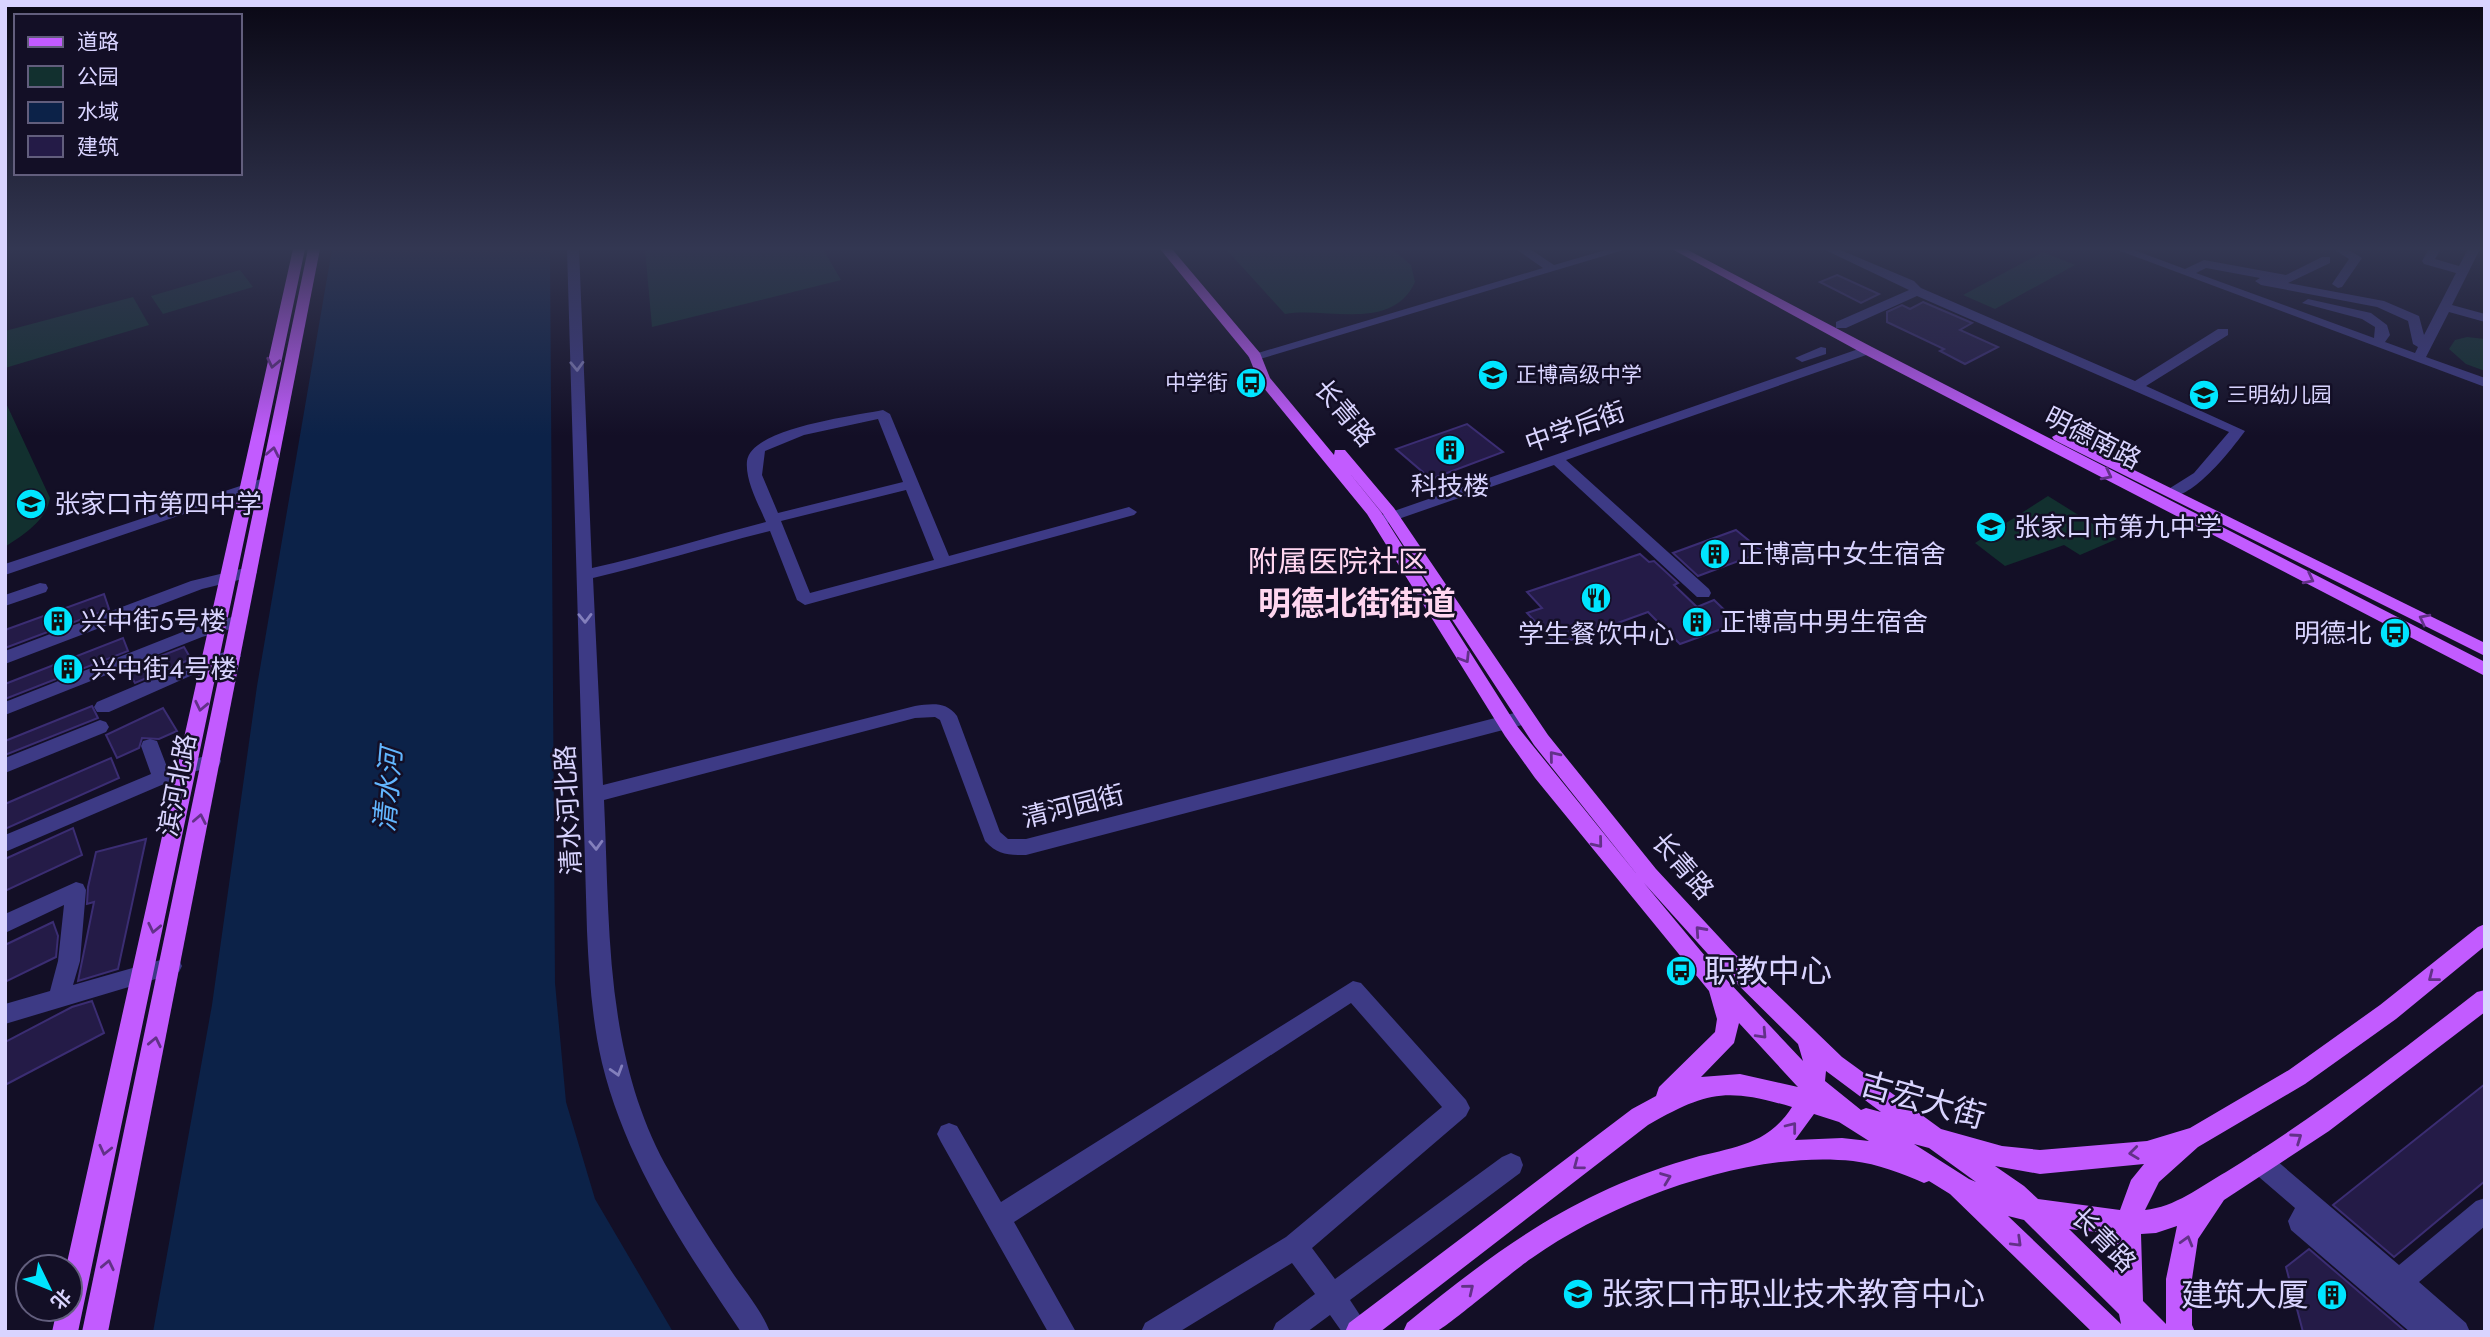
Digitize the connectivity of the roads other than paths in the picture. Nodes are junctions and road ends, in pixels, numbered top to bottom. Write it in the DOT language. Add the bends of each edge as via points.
graph roads {
  1 [pos="285,311"];
  2 [pos="301,311"];
  3 [pos="575,311"];
  4 [pos="1218,311"];
  5 [pos="1408,311"];
  6 [pos="1805,311"];
  7 [pos="1810,311"];
  8 [pos="1880,311"];
  9 [pos="1964,311"];
  10 [pos="2293,311"];
  11 [pos="2345,311"];
  12 [pos="2397,311"];
  13 [pos="2443,311"];
  14 [pos="2464,311"];
  15 [pos="2485,318"];
  16 [pos="2416,326"];
  17 [pos="1845,331"];
  18 [pos="2433,331"];
  19 [pos="2223,332"];
  20 [pos="2378,342"];
  21 [pos="1867,350"];
  22 [pos="2420,351"];
  23 [pos="1255,356"];
  24 [pos="1759,381"];
  25 [pos="2485,383"];
  26 [pos="2136,386"];
  27 [pos="1730,395"];
  28 [pos="1693,405"];
  29 [pos="1557,460"];
  30 [pos="267,481"];
  31 [pos="911,484"];
  32 [pos="247,486"];
  33 [pos="2172,493"];
  34 [pos="1129,512"];
  35 [pos="1386,519"];
  36 [pos="773,522"];
  37 [pos="943,562"];
  38 [pos="5,570"];
  39 [pos="249,572"];
  40 [pos="584,575"];
  41 [pos="228,577"];
  42 [pos="40,588"];
  43 [pos="1703,593"];
  44 [pos="5,601"];
  45 [pos="239,621"];
  46 [pos="217,627"];
  47 [pos="2454,635"];
  48 [pos="2441,647"];
  49 [pos="2485,650"];
  50 [pos="232,656"];
  51 [pos="5,659"];
  52 [pos="210,662"];
  53 [pos="2485,670"];
  54 [pos="103,707"];
  55 [pos="5,709"];
  56 [pos="1526,717"];
  57 [pos="1506,722"];
  58 [pos="100,727"];
  59 [pos="150,746"];
  60 [pos="212,761"];
  61 [pos="5,766"];
  62 [pos="188,766"];
  63 [pos="162,777"];
  64 [pos="594,795"];
  65 [pos="5,844"];
  66 [pos="5,924"];
  67 [pos="2485,933"];
  68 [pos="171,966"];
  69 [pos="1702,969"];
  70 [pos="144,974"];
  71 [pos="59,998"];
  72 [pos="2485,999"];
  73 [pos="5,1014"];
  74 [pos="1808,1039"];
  75 [pos="1809,1093"];
  76 [pos="1846,1113"];
  77 [pos="1640,1117"];
  78 [pos="949,1134"];
  79 [pos="2196,1137"];
  80 [pos="1934,1138"];
  81 [pos="1735,1162"];
  82 [pos="2261,1163"];
  83 [pos="1511,1165"];
  84 [pos="1959,1186"];
  85 [pos="2217,1191"];
  86 [pos="2312,1207"];
  87 [pos="2032,1210"];
  88 [pos="2485,1210"];
  89 [pos="998,1218"];
  90 [pos="2130,1220"];
  91 [pos="1295,1246"];
  92 [pos="82,1253"];
  93 [pos="2399,1282"];
  94 [pos="1333,1297"];
  95 [pos="2134,1321"];
  96 [pos="95,1332"];
  97 [pos="757,1332"];
  98 [pos="1063,1332"];
  99 [pos="1154,1332"];
  100 [pos="1285,1332"];
  101 [pos="1358,1332"];
  102 [pos="1416,1332"];
  103 [pos="2110,1332"];
  104 [pos="2155,1332"];
  105 [pos="2182,1332"];
  106 [pos="2431,1332"];
  107 [pos="2456,1332"];
  1 -- 32 [label="main road, 滨河北路, one-way"];
  30 -- 2 [label="main road, 滨河北路, one-way"];
  3 -- 40 [label="street, 清水河北路, one-way"];
  4 -- 23 [label="main road, 长青路"];
  5 -- 23 [label="street"];
  6 -- 17 [label="main road, 明德南路"];
  7 -- 17 [label="main road, 明德南路"];
  8 -- 17 [label="street"];
  9 -- 26 [label="street"];
  10 -- 20 [label="street"];
  11 -- 20 [label="street" via="2381,325 2383,335"];
  12 -- 16 [label="street" via="2414,319"];
  13 -- 18 [label="street"];
  14 -- 15 [label="street"];
  16 -- 18 [label="street"];
  16 -- 22 [label="street"];
  17 -- 21 [label="main road, 明德南路"];
  17 -- 33 [label="main road, 明德南路"];
  18 -- 22 [label="street"];
  19 -- 26 [label="street"];
  20 -- 22 [label="street"];
  21 -- 27 [label="street, 中学后街" via="1815,357"];
  21 -- 48 [label="main road, 明德南路, one-way"];
  22 -- 25 [label="street"];
  23 -- 35 [label="main road, 长青路"];
  24 -- 27 [label="street"];
  26 -- 33 [label="street" via="2238,431 2199,476"];
  27 -- 28 [label="street"];
  27 -- 29 [label="street, 中学后街"];
  29 -- 35 [label="street, 中学后街"];
  29 -- 43 [label="street"];
  30 -- 32 [label="street"];
  30 -- 39 [label="main road, 滨河北路"];
  31 -- 36 [label="street"];
  31 -- 36 [label="street" via="883,414 784,437 761,447 754,466"];
  31 -- 37 [label="street"];
  32 -- 38 [label="street"];
  32 -- 41 [label="main road, 滨河北路"];
  47 -- 33 [label="main road, 明德南路, one-way"];
  34 -- 37 [label="street"];
  35 -- 56 [label="main road, 长青路"];
  35 -- 57 [label="main road, 长青路, one-way"];
  36 -- 37 [label="street" via="805,600"];
  36 -- 40 [label="street" via="671,555"];
  39 -- 41 [label="street"];
  39 -- 45 [label="main road, 滨河北路"];
  40 -- 64 [label="street, 清水河北路, one-way"];
  41 -- 46 [label="main road, 滨河北路"];
  41 -- 51 [label="street"];
  42 -- 44 [label="street"];
  45 -- 46 [label="street"];
  45 -- 50 [label="main road, 滨河北路"];
  46 -- 52 [label="main road, 滨河北路"];
  46 -- 55 [label="street"];
  47 -- 48 [label="main road"];
  47 -- 49 [label="main road, 明德南路"];
  48 -- 53 [label="main road, 明德南路"];
  50 -- 52 [label="street"];
  50 -- 60 [label="main road, 滨河北路"];
  52 -- 54 [label="street"];
  52 -- 62 [label="main road, 滨河北路, one-way"];
  56 -- 57 [label="street, 清河园街"];
  74 -- 56 [label="main road, 长青路, one-way" via="1732,966 1649,875"];
  57 -- 64 [label="street, 清河园街" via="1026,847 1003,848 992,835 948,716 938,710 902,715"];
  57 -- 69 [label="main road, 长青路, one-way" via="1542,773"];
  58 -- 61 [label="street"];
  59 -- 63 [label="street"];
  60 -- 62 [label="street"];
  68 -- 60 [label="main road, 滨河北路, one-way"];
  62 -- 63 [label="street"];
  62 -- 70 [label="main road, 滨河北路, one-way"];
  63 -- 65 [label="street"];
  64 -- 97 [label="street, 清水河北路, one-way" via="601,990 614,1064 635,1126 668,1191"];
  66 -- 71 [label="street" via="76,890 69,961"];
  67 -- 79 [label="main road, 古宏大街, one-way" via="2388,1012 2297,1077"];
  68 -- 70 [label="street"];
  96 -- 68 [label="main road, 滨河北路, one-way"];
  69 -- 75 [label="main road, 长青路, one-way"];
  69 -- 77 [label="main road" via="1723,999 1726,1036 1689,1077"];
  70 -- 71 [label="street"];
  70 -- 92 [label="main road, 滨河北路, one-way"];
  71 -- 73 [label="street"];
  82 -- 72 [label="main road, one-way"];
  74 -- 75 [label="main road" via="1817,1072"];
  74 -- 80 [label="main road, 长青路" via="1834,1064"];
  75 -- 76 [label="main road, 古宏大街"];
  75 -- 77 [label="main road, 古宏大街" via="1712,1084"];
  81 -- 75 [label="main road, one-way" via="1784,1137 1798,1123"];
  76 -- 80 [label="main road, 古宏大街"];
  76 -- 84 [label="main road"];
  77 -- 101 [label="main road, 古宏大街, one-way"];
  78 -- 89 [label="street"];
  79 -- 80 [label="main road, 古宏大街, one-way" via="2147,1152 2040,1163"];
  79 -- 90 [label="main road" via="2149,1175 2133,1202"];
  80 -- 87 [label="main road, 长青路"];
  81 -- 84 [label="main road" via="1843,1149 1877,1154"];
  102 -- 81 [label="main road, one-way" via="1501,1263 1563,1223 1677,1174"];
  82 -- 85 [label="main road"];
  82 -- 86 [label="street"];
  83 -- 94 [label="street"];
  84 -- 87 [label="main road"];
  84 -- 103 [label="main road, one-way"];
  85 -- 90 [label="main road" via="2157,1221"];
  105 -- 85 [label="main road, one-way" via="2179,1279 2186,1235"];
  86 -- 93 [label="street"];
  86 -- 106 [label="street" via="2300,1221"];
  87 -- 90 [label="main road"];
  87 -- 95 [label="main road, 长青路"];
  88 -- 93 [label="street"];
  89 -- 91 [label="street" via="1353,990 1458,1108"];
  89 -- 98 [label="street"];
  90 -- 95 [label="main road" via="2126,1252"];
  91 -- 94 [label="street"];
  91 -- 99 [label="street"];
  93 -- 107 [label="street"];
  94 -- 100 [label="street"];
  94 -- 101 [label="street"];
  95 -- 104 [label="main road, 长青路"];
}
